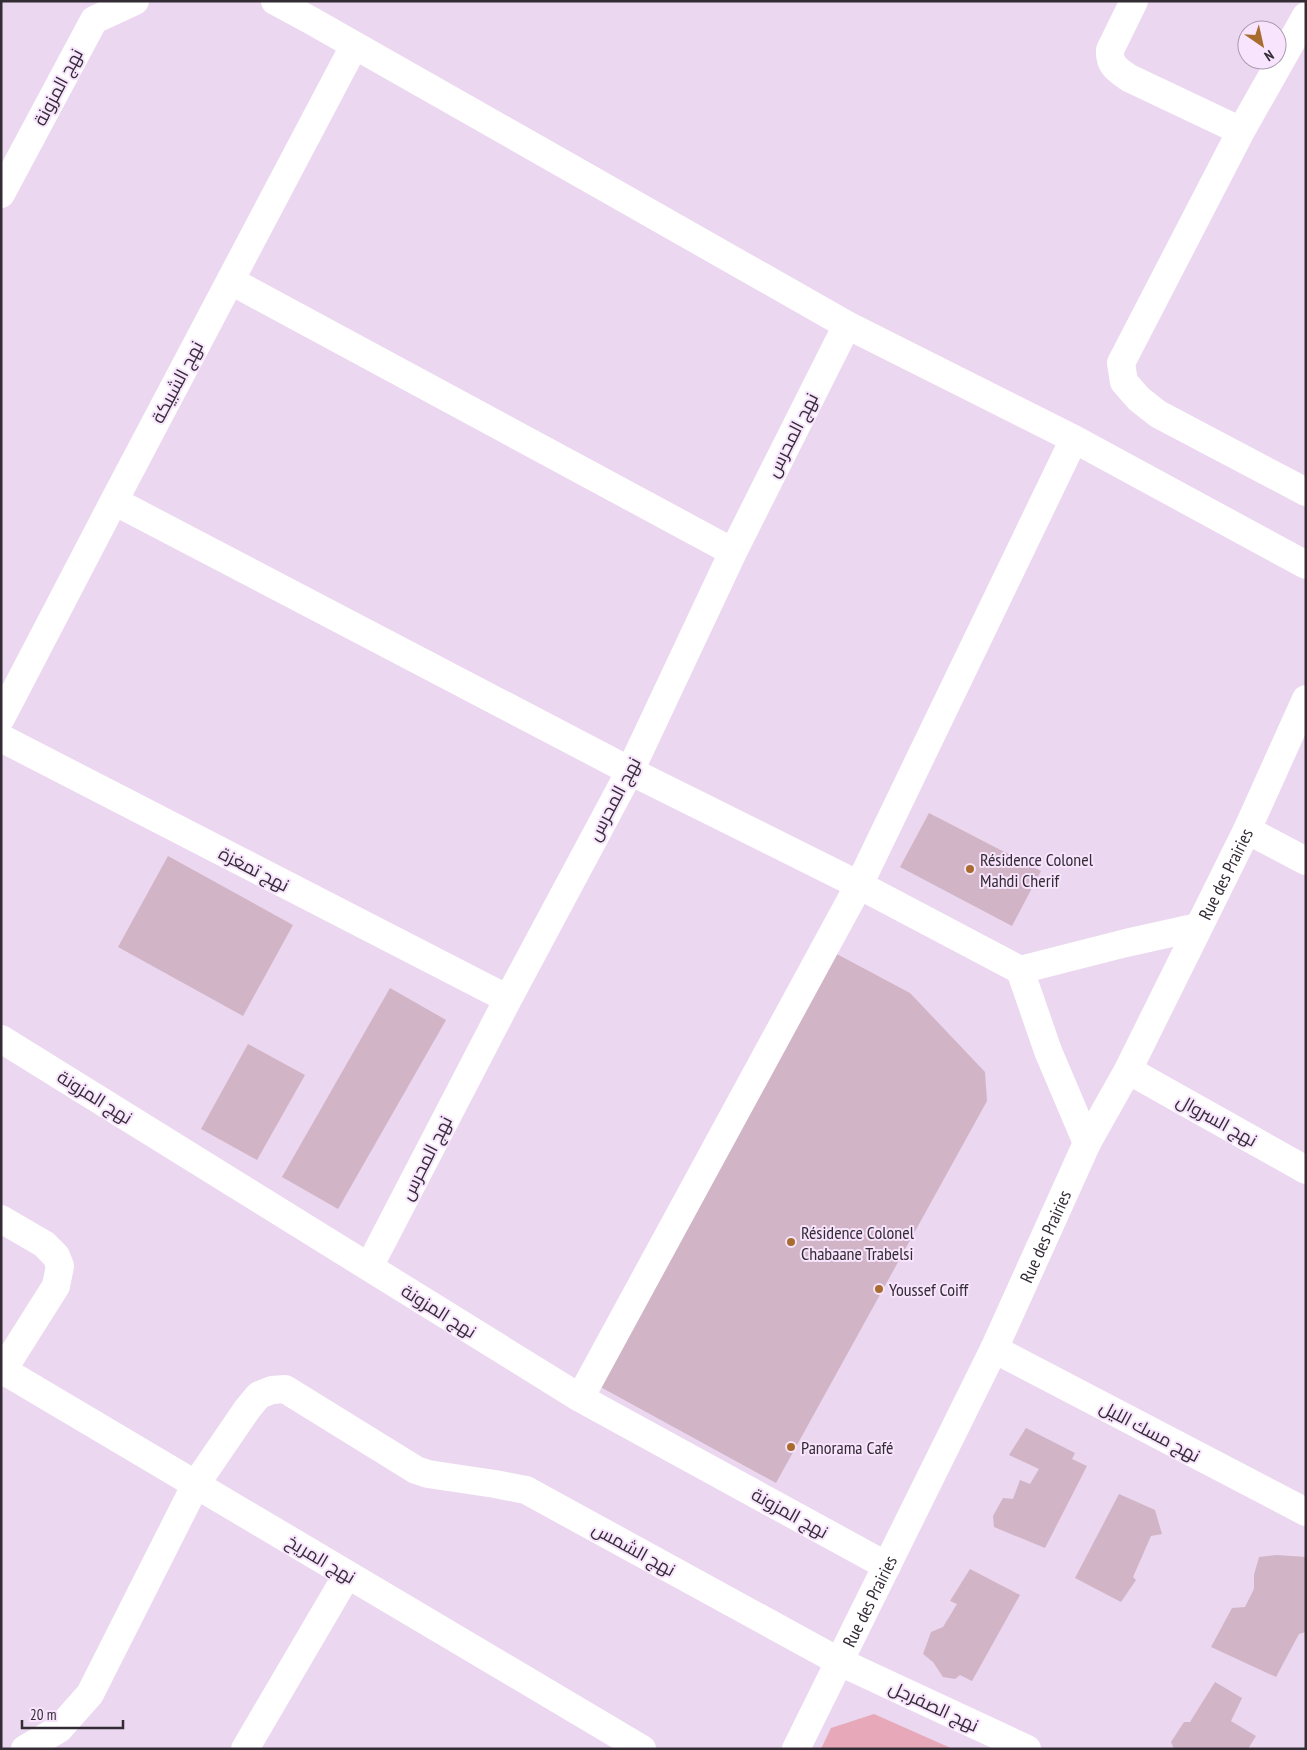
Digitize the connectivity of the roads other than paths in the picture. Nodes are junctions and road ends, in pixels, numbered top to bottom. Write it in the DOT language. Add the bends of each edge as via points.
graph roads {
  1 [pos="135,1"];
  2 [pos="275,1"];
  3 [pos="1134,1"];
  4 [pos="1306,16"];
  5 [pos="354,46"];
  6 [pos="1241,131"];
  7 [pos="1,194"];
  8 [pos="231,282"];
  9 [pos="847,325"];
  10 [pos="1074,438"];
  11 [pos="1306,492"];
  12 [pos="114,501"];
  13 [pos="733,552"];
  14 [pos="1306,564"];
  15 [pos="1306,699"];
  16 [pos="1,718"];
  17 [pos="1,738"];
  18 [pos="630,771"];
  19 [pos="1247,830"];
  20 [pos="1306,861"];
  21 [pos="859,885"];
  22 [pos="1198,927"];
  23 [pos="1020,970"];
  24 [pos="508,999"];
  25 [pos="1,1039"];
  26 [pos="1128,1070"];
  27 [pos="1087,1143"];
  28 [pos="1306,1170"];
  29 [pos="1,1218"];
  30 [pos="369,1268"];
  31 [pos="994,1349"];
  32 [pos="2,1370"];
  33 [pos="580,1398"];
  34 [pos="196,1484"];
  35 [pos="1306,1512"];
  36 [pos="887,1566"];
  37 [pos="347,1575"];
  38 [pos="840,1662"];
  39 [pos="255,1745"];
  40 [pos="25,1749"];
  41 [pos="642,1749"];
  42 [pos="796,1749"];
  43 [pos="1027,1749"];
  1 -- 7 [label="street, نهج المزونة" via="94,20"];
  2 -- 5 [label="street"];
  3 -- 6 [label="street" via="1110,50 1109,59 1115,68 1129,78"];
  4 -- 6 [label="street"];
  5 -- 8 [label="street, نهج الشبيكة"];
  5 -- 9 [label="street"];
  6 -- 11 [label="street" via="1121,363 1124,382 1158,414"];
  8 -- 12 [label="street, نهج الشبيكة"];
  8 -- 13 [label="street"];
  9 -- 10 [label="street"];
  9 -- 13 [label="street, نهج المحرس"];
  10 -- 14 [label="street"];
  10 -- 21 [label="street"];
  12 -- 16 [label="street, نهج الشبيكة"];
  12 -- 18 [label="street"];
  13 -- 18 [label="street, نهج المحرس"];
  15 -- 19 [label="street, Rue des Prairies"];
  17 -- 24 [label="street, نهج تمغزة"];
  18 -- 21 [label="street"];
  18 -- 24 [label="street, نهج المحرس"];
  19 -- 20 [label="street"];
  19 -- 22 [label="street, Rue des Prairies"];
  21 -- 23 [label="street"];
  21 -- 33 [label="street"];
  22 -- 23 [label="street"];
  22 -- 26 [label="street, Rue des Prairies"];
  23 -- 27 [label="street" via="1048,1051"];
  24 -- 30 [label="street, نهج المحرس"];
  25 -- 30 [label="street, نهج المزونة"];
  26 -- 27 [label="street, Rue des Prairies"];
  26 -- 28 [label="street, نهج السروال"];
  27 -- 31 [label="street, Rue des Prairies"];
  29 -- 32 [label="street" via="44,1244 56,1256 60,1266 56,1286"];
  30 -- 33 [label="street, نهج المزونة"];
  31 -- 35 [label="street, نهج مسك الليل"];
  31 -- 36 [label="street, Rue des Prairies"];
  32 -- 34 [label="street, نهج المريخ"];
  33 -- 36 [label="street, نهج المزونة"];
  34 -- 37 [label="street, نهج المريخ"];
  34 -- 38 [label="street, نهج الشمس" via="259,1396 285,1389 416,1470 526,1490"];
  34 -- 40 [label="street, نهج الشمس" via="90,1694 59,1729"];
  36 -- 38 [label="street, Rue des Prairies"];
  37 -- 39 [label="street"];
  37 -- 41 [label="street, نهج المريخ"];
  38 -- 42 [label="street, Rue des Prairies"];
  38 -- 43 [label="street, نهج الصفرجل"];
}
